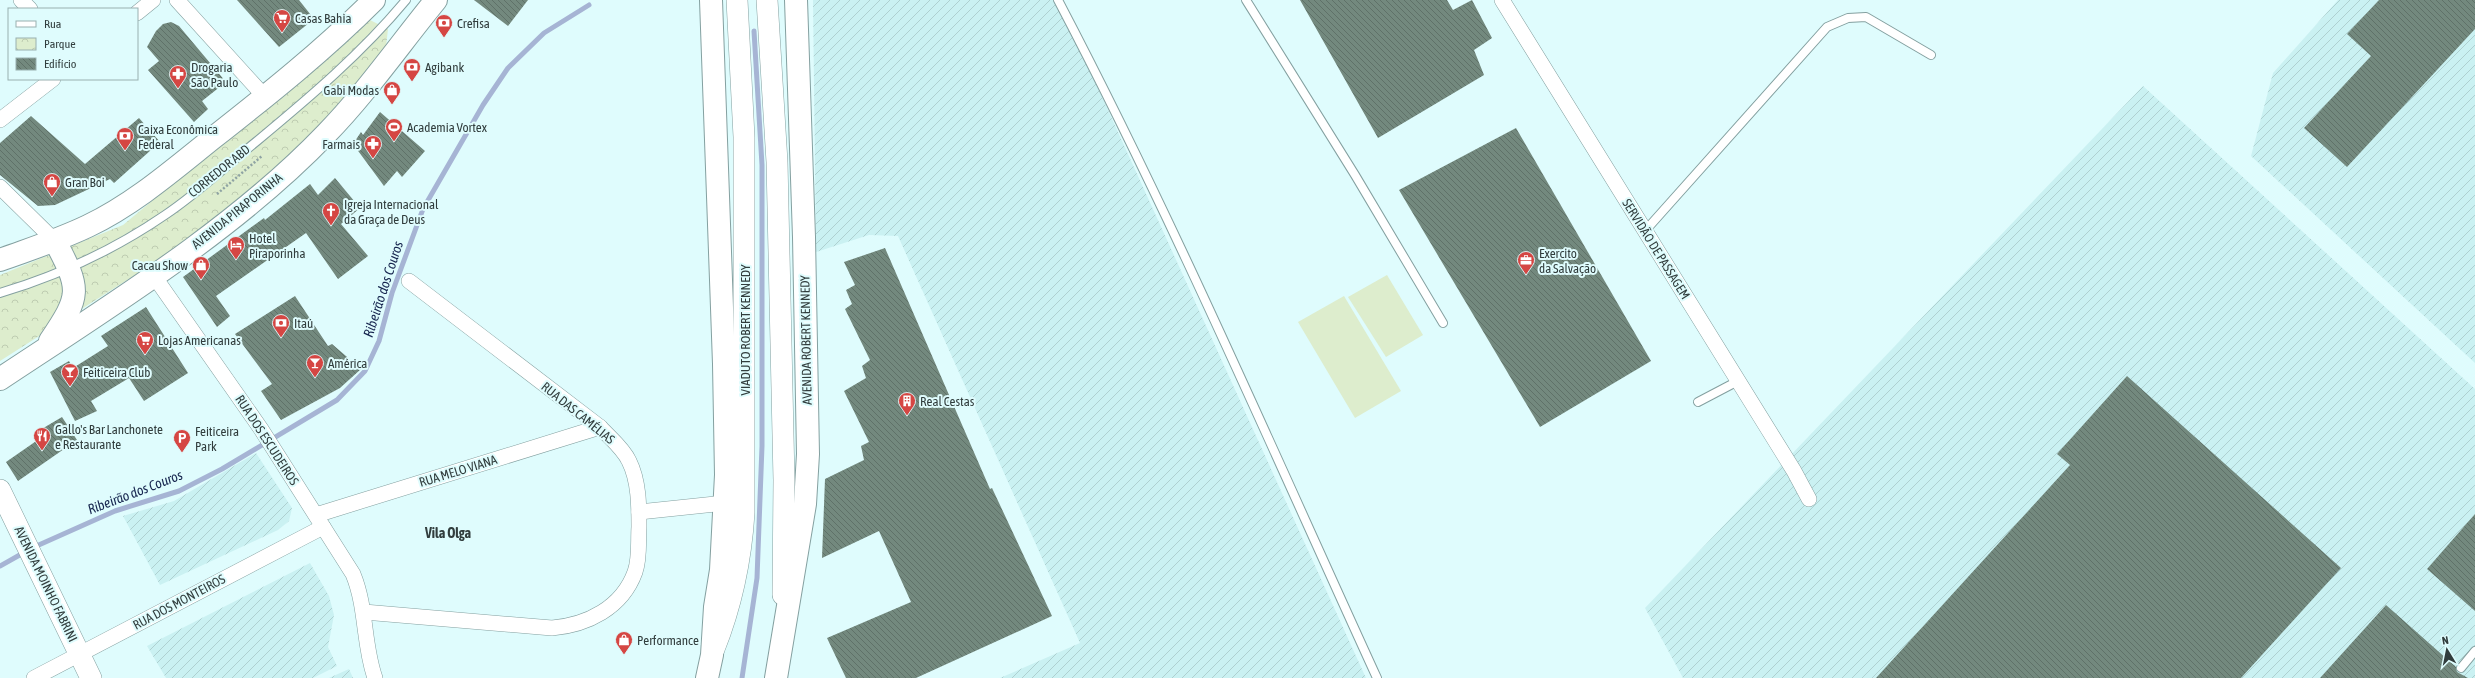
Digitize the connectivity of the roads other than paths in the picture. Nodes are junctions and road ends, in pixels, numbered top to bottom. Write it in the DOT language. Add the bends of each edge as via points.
graph roads {
  1 [pos="20,0"];
  2 [pos="154,0"];
  3 [pos="177,0"];
  4 [pos="374,0"];
  5 [pos="406,0"];
  6 [pos="436,0"];
  7 [pos="711,0"];
  8 [pos="737,0"];
  9 [pos="767,0"];
  10 [pos="796,0"];
  11 [pos="1058,0"];
  12 [pos="1246,0"];
  13 [pos="1502,0"];
  14 [pos="29,8"];
  15 [pos="138,12"];
  16 [pos="1931,55"];
  17 [pos="53,80"];
  18 [pos="264,97"];
  19 [pos="0,120"];
  20 [pos="0,187"];
  21 [pos="1645,231"];
  22 [pos="55,241"];
  23 [pos="0,260"];
  24 [pos="70,270"];
  25 [pos="154,276"];
  26 [pos="409,281"];
  27 [pos="0,294"];
  28 [pos="1443,323"];
  29 [pos="46,347"];
  30 [pos="0,379"];
  31 [pos="1738,381"];
  32 [pos="1698,402"];
  33 [pos="600,427"];
  34 [pos="0,490"];
  35 [pos="1809,499"];
  36 [pos="725,503"];
  37 [pos="639,512"];
  38 [pos="320,521"];
  39 [pos="364,612"];
  40 [pos="783,630"];
  41 [pos="2475,651"];
  42 [pos="80,654"];
  43 [pos="712,655"];
  44 [pos="2461,668"];
  45 [pos="34,678"];
  46 [pos="91,678"];
  47 [pos="376,678"];
  48 [pos="707,678"];
  49 [pos="776,678"];
  50 [pos="1377,678"];
  1 -- 14 [label="street"];
  2 -- 15 [label="street"];
  3 -- 18 [label="street"];
  4 -- 18 [label="main road" via="316,54"];
  5 -- 24 [label="lane, CORREDOR ABD" via="364,47 324,85 194,192 132,237"];
  6 -- 25 [label="main road, AVENIDA PIRAPORINHA" via="327,134 268,188"];
  7 -- 36 [label="main road" via="724,364"];
  8 -- 43 [label="main road, VIADUTO ROBERT KENNEDY" via="744,137 745,478 740,560 729,612"];
  9 -- 40 [label="main road" via="777,162"];
  10 -- 40 [label="main road, AVENIDA ROBERT KENNEDY" via="808,454 805,504"];
  11 -- 50 [label="lane" via="1096,73 1201,293"];
  12 -- 28 [label="lane" via="1351,168"];
  13 -- 21 [label="street, SERVIDÃO DE PASSAGEM"];
  16 -- 21 [label="lane" via="1866,17 1848,18 1827,27"];
  17 -- 19 [label="street"];
  18 -- 22 [label="main road" via="155,184 122,207"];
  20 -- 22 [label="street"];
  21 -- 31 [label="street, SERVIDÃO DE PASSAGEM"];
  22 -- 23 [label="main road"];
  22 -- 24 [label="main road"];
  24 -- 27 [label="lane, CORREDOR ABD"];
  24 -- 29 [label="main road" via="75,292 72,306"];
  25 -- 29 [label="main road, AVENIDA PIRAPORINHA"];
  25 -- 38 [label="street, RUA DOS ESCUDEIROS" via="276,451"];
  26 -- 33 [label="street, RUA DAS CAMÉLIAS"];
  29 -- 30 [label="main road, AVENIDA PIRAPORINHA"];
  31 -- 32 [label="lane"];
  31 -- 35 [label="street, SERVIDÃO DE PASSAGEM"];
  33 -- 37 [label="street, RUA DAS CAMÉLIAS" via="621,448 629,461 635,476"];
  33 -- 38 [label="street, RUA MELO VIANA"];
  34 -- 42 [label="main road, AVENIDA MOINHO FABRINI"];
  36 -- 37 [label="street"];
  36 -- 43 [label="main road"];
  37 -- 39 [label="street, RUA DAS CAMÉLIAS" via="638,559 632,580 615,604 598,616 578,624 552,628"];
  38 -- 39 [label="street, RUA DOS ESCUDEIROS" via="353,574"];
  38 -- 42 [label="street, RUA DOS MONTEIROS"];
  39 -- 47 [label="street, RUA DOS ESCUDEIROS" via="367,647"];
  40 -- 49 [label="main road, AVENIDA ROBERT KENNEDY"];
  41 -- 44 [label="lane"];
  42 -- 45 [label="street, RUA DOS MONTEIROS"];
  42 -- 46 [label="main road, AVENIDA MOINHO FABRINI"];
  43 -- 48 [label="main road"];
}
